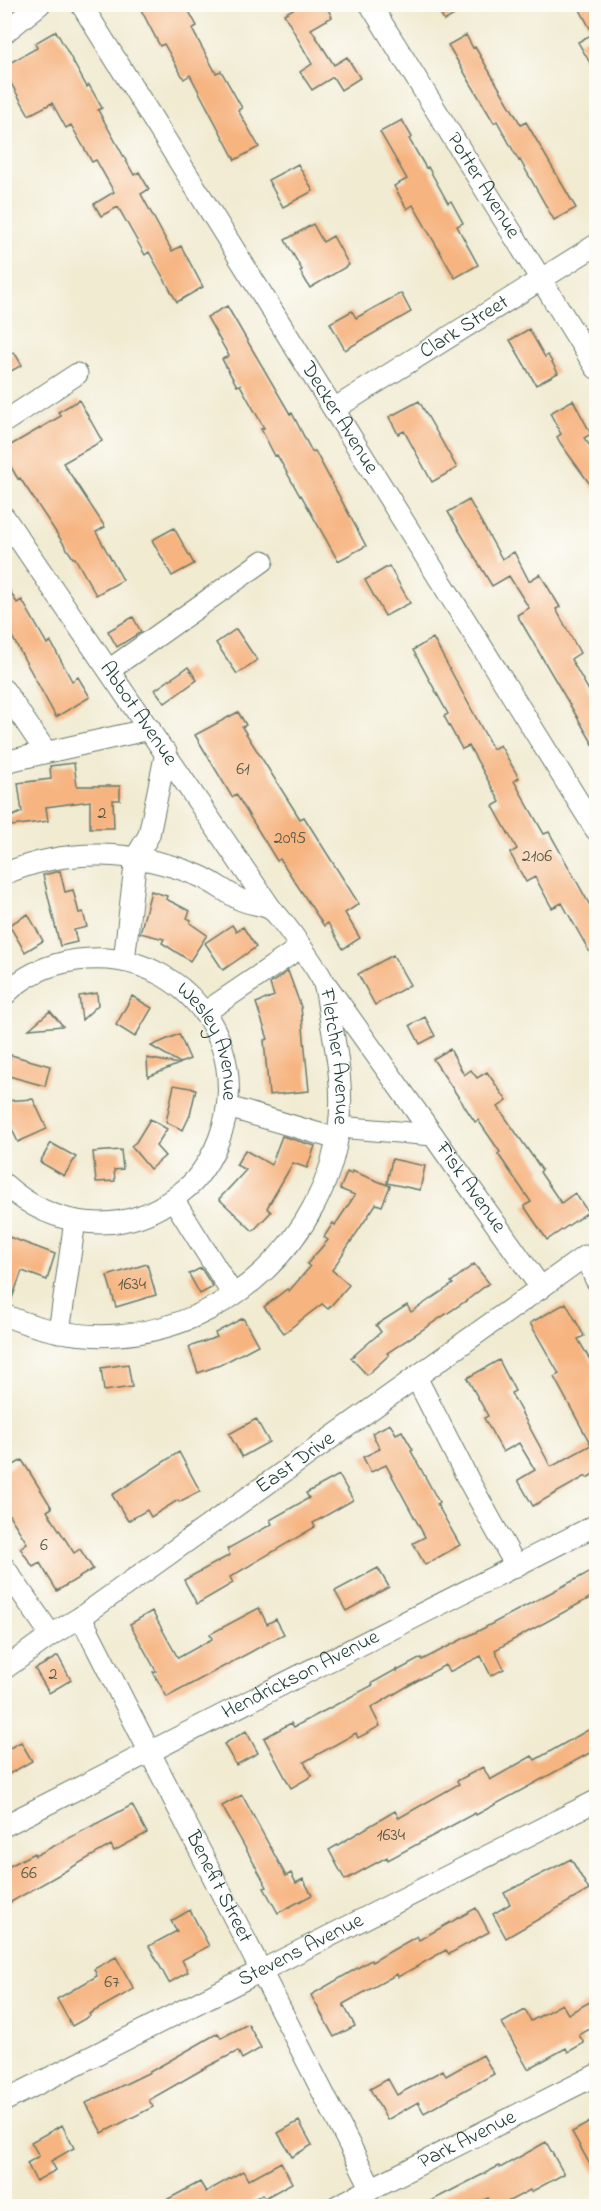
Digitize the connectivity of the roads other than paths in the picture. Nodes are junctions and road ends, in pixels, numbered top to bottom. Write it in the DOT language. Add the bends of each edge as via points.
graph roads {
  1 [pos="40,4"];
  2 [pos="81,4"];
  3 [pos="370,4"];
  4 [pos="4,33"];
  5 [pos="597,245"];
  6 [pos="541,279"];
  7 [pos="597,368"];
  8 [pos="77,374"];
  9 [pos="334,409"];
  10 [pos="4,422"];
  11 [pos="4,517"];
  12 [pos="263,561"];
  13 [pos="109,670"];
  14 [pos="4,690"];
  15 [pos="150,729"];
  16 [pos="46,752"];
  17 [pos="166,752"];
  18 [pos="4,762"];
  19 [pos="596,826"];
  20 [pos="136,857"];
  21 [pos="4,874"];
  22 [pos="272,910"];
  23 [pos="301,947"];
  24 [pos="124,961"];
  25 [pos="323,980"];
  26 [pos="4,996"];
  27 [pos="204,1012"];
  28 [pos="228,1107"];
  29 [pos="338,1133"];
  30 [pos="433,1134"];
  31 [pos="4,1184"];
  32 [pos="173,1199"];
  33 [pos="75,1221"];
  34 [pos="597,1280"];
  35 [pos="541,1288"];
  36 [pos="233,1295"];
  37 [pos="4,1315"];
  38 [pos="59,1332"];
  39 [pos="416,1377"];
  40 [pos="597,1525"];
  41 [pos="516,1566"];
  42 [pos="4,1567"];
  43 [pos="81,1617"];
  44 [pos="51,1635"];
  45 [pos="4,1669"];
  46 [pos="150,1752"];
  47 [pos="597,1801"];
  48 [pos="4,1826"];
  49 [pos="261,1971"];
  50 [pos="597,2075"];
  51 [pos="4,2101"];
  52 [pos="372,2188"];
  53 [pos="337,2206"];
  1 -- 4 [label="street"];
  2 -- 9 [label="street, Decker Avenue"];
  3 -- 6 [label="street, Potter Avenue"];
  5 -- 6 [label="street, Clark Street"];
  6 -- 7 [label="street, Potter Avenue"];
  6 -- 9 [label="street, Clark Street"];
  8 -- 10 [label="street"];
  9 -- 19 [label="street, Decker Avenue"];
  11 -- 13 [label="street, Abbot Avenue"];
  12 -- 13 [label="street"];
  13 -- 15 [label="street, Abbot Avenue"];
  14 -- 16 [label="street"];
  15 -- 16 [label="street"];
  15 -- 17 [label="street, Abbot Avenue"];
  16 -- 18 [label="street"];
  17 -- 20 [label="street" via="149,836"];
  17 -- 22 [label="street, Abbot Avenue"];
  20 -- 21 [label="street" via="62,857"];
  20 -- 22 [label="street" via="173,866"];
  20 -- 24 [label="street"];
  22 -- 23 [label="street, Fletcher Avenue"];
  23 -- 25 [label="street, Fletcher Avenue"];
  23 -- 27 [label="street"];
  24 -- 26 [label="street, Wesley Avenue" via="74,960 27,978"];
  24 -- 27 [label="street, Wesley Avenue" via="169,979"];
  25 -- 29 [label="street, Fletcher Avenue" via="341,1081"];
  25 -- 30 [label="street"];
  27 -- 28 [label="street, Wesley Avenue" via="225,1056"];
  28 -- 29 [label="street, Fisk Avenue"];
  28 -- 32 [label="street, Wesley Avenue" via="206,1166"];
  29 -- 30 [label="street, Fisk Avenue"];
  29 -- 36 [label="street, Fletcher Avenue" via="322,1190 298,1232 267,1269"];
  30 -- 35 [label="street, Fisk Avenue"];
  31 -- 33 [label="street, Wesley Avenue" via="34,1207"];
  32 -- 33 [label="street, Wesley Avenue" via="118,1222"];
  32 -- 36 [label="street"];
  33 -- 38 [label="street"];
  34 -- 35 [label="street, East Drive" via="585,1256"];
  35 -- 39 [label="street, East Drive"];
  36 -- 38 [label="street, Fletcher Avenue" via="203,1313 147,1331 118,1335"];
  37 -- 38 [label="street, Fletcher Avenue"];
  39 -- 41 [label="street"];
  39 -- 43 [label="street, East Drive"];
  40 -- 41 [label="street, Hendrickson Avenue"];
  41 -- 46 [label="street, Hendrickson Avenue"];
  42 -- 44 [label="street"];
  43 -- 44 [label="street, East Drive"];
  43 -- 46 [label="street, Benefit Street"];
  44 -- 45 [label="street, East Drive"];
  46 -- 48 [label="street, Hendrickson Avenue"];
  46 -- 49 [label="street, Benefit Street"];
  47 -- 49 [label="street, Stevens Avenue"];
  49 -- 51 [label="street, Stevens Avenue"];
  49 -- 52 [label="street, Benefit Street"];
  50 -- 52 [label="street, Park Avenue"];
  52 -- 53 [label="street, Park Avenue"];
}
